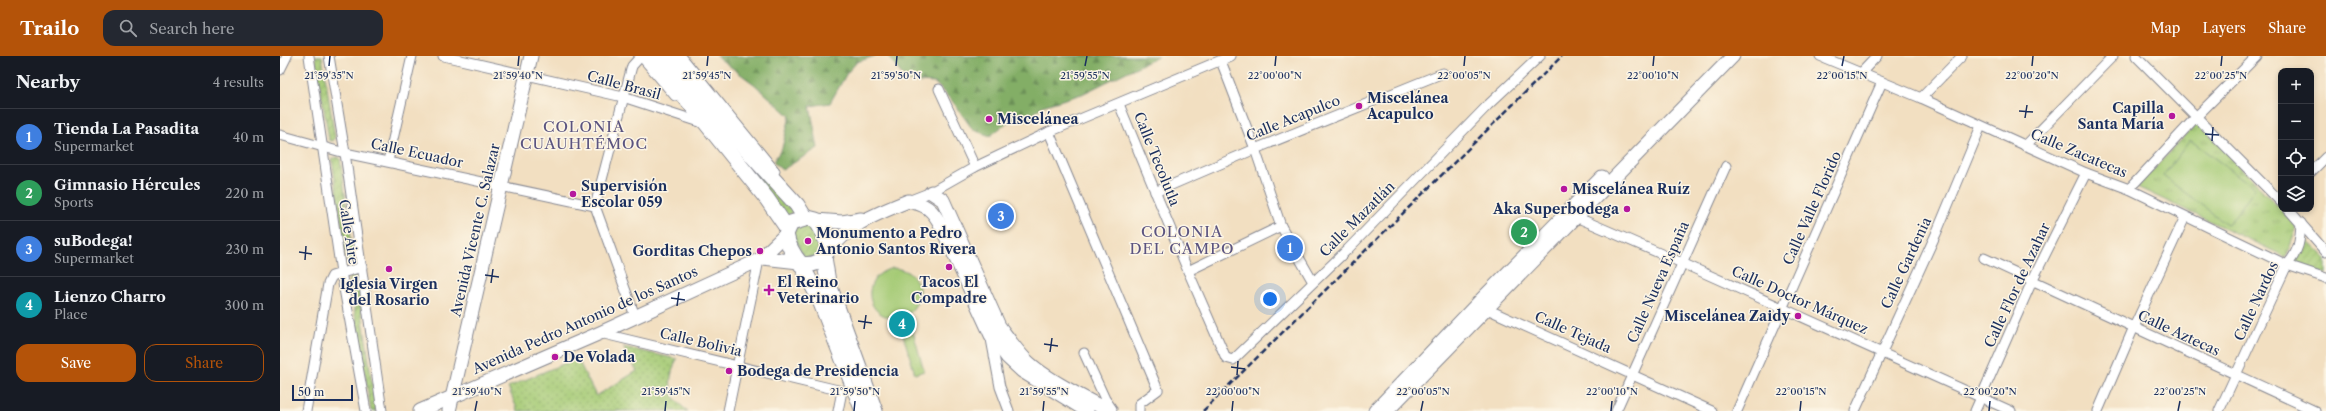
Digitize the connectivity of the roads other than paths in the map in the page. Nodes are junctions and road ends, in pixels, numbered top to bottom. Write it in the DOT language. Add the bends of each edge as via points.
graph roads {
  1 [pos="287,56"];
  2 [pos="309,56"];
  3 [pos="329,56"];
  4 [pos="412,56"];
  5 [pos="443,56"];
  6 [pos="531,56"];
  7 [pos="641,56"];
  8 [pos="652,56"];
  9 [pos="668,56"];
  10 [pos="681,56"];
  11 [pos="1231,56"];
  12 [pos="1540,56"];
  13 [pos="1721,56"];
  14 [pos="1733,56"];
  15 [pos="1820,56"];
  16 [pos="1877,56"];
  17 [pos="1962,56"];
  18 [pos="2113,56"];
  19 [pos="2136,56"];
  20 [pos="2257,56"];
  21 [pos="1221,61"];
  22 [pos="280,70"];
  23 [pos="1443,73"];
  24 [pos="1860,74"];
  25 [pos="526,76"];
  26 [pos="1882,82"];
  27 [pos="939,89"];
  28 [pos="623,97"];
  29 [pos="1921,98"];
  30 [pos="1119,104"];
  31 [pos="2197,116"];
  32 [pos="708,124"];
  33 [pos="1981,126"];
  34 [pos="1049,132"];
  35 [pos="280,135"];
  36 [pos="322,146"];
  37 [pos="2025,146"];
  38 [pos="1255,149"];
  39 [pos="345,153"];
  40 [pos="2326,157"];
  41 [pos="388,161"];
  42 [pos="1726,166"];
  43 [pos="975,167"];
  44 [pos="2314,169"];
  45 [pos="2086,173"];
  46 [pos="502,186"];
  47 [pos="2129,189"];
  48 [pos="931,192"];
  49 [pos="1155,192"];
  50 [pos="2278,199"];
  51 [pos="908,201"];
  52 [pos="595,206"];
  53 [pos="2291,212"];
  54 [pos="1576,217"];
  55 [pos="2185,217"];
  56 [pos="810,219"];
  57 [pos="863,219"];
  58 [pos="2301,223"];
  59 [pos="1281,226"];
  60 [pos="786,233"];
  61 [pos="2326,252"];
  62 [pos="825,256"];
  63 [pos="1984,258"];
  64 [pos="761,259"];
  65 [pos="800,263"];
  66 [pos="1682,263"];
  67 [pos="2287,265"];
  68 [pos="362,268"];
  69 [pos="1188,271"];
  70 [pos="341,272"];
  71 [pos="2326,278"];
  72 [pos="2033,279"];
  73 [pos="1313,282"];
  74 [pos="1484,305"];
  75 [pos="1783,309"];
  76 [pos="635,316"];
  77 [pos="2134,327"];
  78 [pos="600,333"];
  79 [pos="991,334"];
  80 [pos="1881,352"];
  81 [pos="1084,353"];
  82 [pos="737,364"];
  83 [pos="1632,374"];
  84 [pos="2236,376"];
  85 [pos="848,388"];
  86 [pos="452,396"];
  87 [pos="1981,397"];
  88 [pos="1112,410"];
  89 [pos="306,411"];
  90 [pos="366,411"];
  91 [pos="382,411"];
  92 [pos="420,411"];
  93 [pos="450,411"];
  94 [pos="728,411"];
  95 [pos="838,411"];
  96 [pos="863,411"];
  97 [pos="875,411"];
  98 [pos="1008,411"];
  99 [pos="1086,411"];
  100 [pos="1139,411"];
  101 [pos="1375,411"];
  102 [pos="1388,411"];
  103 [pos="1616,411"];
  104 [pos="1712,411"];
  105 [pos="1737,411"];
  106 [pos="1855,411"];
  107 [pos="1975,411"];
  108 [pos="2011,411"];
  109 [pos="2098,411"];
  110 [pos="2219,411"];
  111 [pos="2315,411"];
  1 -- 22 [label="street"];
  2 -- 36 [label="street, Calle Aire"];
  3 -- 39 [label="street, Calle Aire"];
  4 -- 41 [label="street"];
  5 -- 25 [label="street, Calle Brasil"];
  6 -- 25 [label="main road, Avenida Vicente C. Salazar"];
  7 -- 28 [label="street" via="632,66"];
  7 -- 32 [label="street"];
  8 -- 32 [label="main road"];
  9 -- 32 [label="main road"];
  10 -- 56 [label="street" via="791,190"];
  11 -- 21 [label="street"];
  12 -- 73 [label="street, Calle Mazatlán"];
  13 -- 74 [label="main road"];
  14 -- 54 [label="main road"];
  15 -- 24 [label="street, Calle Zacatecas"];
  16 -- 24 [label="street"];
  17 -- 29 [label="street"];
  18 -- 37 [label="street"];
  19 -- 31 [label="street"];
  20 -- 31 [label="street"];
  21 -- 30 [label="street"];
  21 -- 38 [label="street, Calle Mazatlán"];
  23 -- 38 [label="street, Calle Acapulco"];
  24 -- 26 [label="street, Calle Zacatecas"];
  25 -- 28 [label="street, Calle Brasil"];
  25 -- 46 [label="main road, Avenida Vicente C. Salazar"];
  26 -- 29 [label="street, Calle Zacatecas"];
  26 -- 75 [label="street, Calle Valle Florido"];
  27 -- 43 [label="street"];
  28 -- 32 [label="street, Calle Brasil"];
  28 -- 52 [label="street"];
  29 -- 33 [label="street, Calle Zacatecas"];
  30 -- 34 [label="street"];
  30 -- 49 [label="street, Calle Tecolutla"];
  31 -- 47 [label="street"];
  31 -- 50 [label="street"];
  32 -- 56 [label="main road"];
  32 -- 60 [label="main road" via="767,199"];
  33 -- 37 [label="street, Calle Zacatecas"];
  33 -- 80 [label="street, Calle Gardenia" via="1936,234"];
  34 -- 43 [label="street"];
  34 -- 100 [label="street" via="1158,390 1139,404"];
  35 -- 36 [label="street, Calle Ecuador"];
  36 -- 39 [label="street, Calle Ecuador"];
  36 -- 70 [label="street, Calle Aire"];
  37 -- 45 [label="street, Calle Zacatecas"];
  38 -- 49 [label="street, Calle Acapulco"];
  38 -- 59 [label="street, Calle Mazatlán"];
  39 -- 41 [label="street, Calle Ecuador"];
  39 -- 68 [label="street, Calle Aire"];
  40 -- 44 [label="street"];
  41 -- 46 [label="street, Calle Ecuador"];
  42 -- 66 [label="street, Calle Nueva España"];
  43 -- 48 [label="street"];
  45 -- 47 [label="street, Calle Zacatecas"];
  45 -- 72 [label="street, Calle Flor de Azahar"];
  46 -- 52 [label="street, Calle Ecuador"];
  46 -- 86 [label="main road, Avenida Vicente C. Salazar"];
  47 -- 55 [label="street, Calle Zacatecas"];
  48 -- 51 [label="street"];
  48 -- 88 [label="main road" via="943,200 999,326 1012,344 1028,361 1064,386"];
  49 -- 69 [label="street, Calle Tecolutla"];
  51 -- 57 [label="main road"];
  51 -- 79 [label="main road" via="920,203 935,213"];
  52 -- 76 [label="street"];
  53 -- 58 [label="street"];
  54 -- 66 [label="street, Calle Doctor Márquez"];
  54 -- 74 [label="main road"];
  55 -- 67 [label="street, Calle Zacatecas"];
  55 -- 77 [label="street"];
  56 -- 57 [label="main road" via="842,222"];
  56 -- 60 [label="main road" via="797,220"];
  56 -- 62 [label="main road" via="826,239"];
  57 -- 62 [label="main road" via="840,236"];
  58 -- 61 [label="street"];
  58 -- 67 [label="street, Calle Nardos" via="2300,245"];
  59 -- 69 [label="street"];
  59 -- 73 [label="street, Calle Mazatlán"];
  60 -- 64 [label="main road"];
  60 -- 65 [label="main road" via="790,248"];
  62 -- 65 [label="main road" via="812,265"];
  62 -- 97 [label="main road" via="828,282"];
  63 -- 72 [label="street, Calle Aztecas"];
  64 -- 65 [label="main road"];
  64 -- 76 [label="main road, Avenida Pedro Antonio de los Santos"];
  64 -- 82 [label="street"];
  65 -- 85 [label="main road" via="815,286"];
  66 -- 75 [label="street, Calle Doctor Márquez"];
  66 -- 83 [label="street, Calle Nueva España"];
  67 -- 71 [label="street, Calle Zacatecas"];
  67 -- 84 [label="street, Calle Nardos"];
  68 -- 70 [label="street"];
  68 -- 91 [label="street, Calle Aire"];
  69 -- 73 [label="street, Calle Tecolutla" via="1226,358 1233,360"];
  70 -- 89 [label="street" via="332,276 328,284"];
  70 -- 90 [label="street, Calle Aire"];
  72 -- 77 [label="street, Calle Aztecas"];
  72 -- 87 [label="street, Calle Flor de Azahar"];
  74 -- 83 [label="street, Calle Tejada"];
  74 -- 101 [label="main road"];
  74 -- 102 [label="main road"];
  75 -- 80 [label="street, Calle Doctor Márquez"];
  75 -- 105 [label="street, Calle Valle Florido"];
  76 -- 78 [label="main road, Avenida Pedro Antonio de los Santos"];
  77 -- 84 [label="street, Calle Aztecas"];
  77 -- 109 [label="street"];
  78 -- 82 [label="street, Calle Bolivia"];
  78 -- 86 [label="main road, Avenida Pedro Antonio de los Santos"];
  79 -- 98 [label="street" via="1000,387"];
  79 -- 99 [label="main road" via="1007,357 1022,371"];
  80 -- 87 [label="street, Calle Doctor Márquez"];
  80 -- 106 [label="street, Calle Gardenia"];
  81 -- 88 [label="street"];
  82 -- 85 [label="street, Calle Bolivia"];
  82 -- 94 [label="street"];
  83 -- 103 [label="street, Calle Nueva España"];
  83 -- 104 [label="street, Calle Tejada"];
  84 -- 110 [label="street, Calle Nardos"];
  84 -- 111 [label="street, Calle Aztecas"];
  85 -- 95 [label="street"];
  85 -- 96 [label="main road"];
  86 -- 92 [label="main road, Avenida Pedro Antonio de los Santos"];
  86 -- 93 [label="main road, Avenida Vicente C. Salazar"];
  87 -- 107 [label="street, Calle Flor de Azahar"];
  87 -- 108 [label="street, Calle Doctor Márquez"];
}
